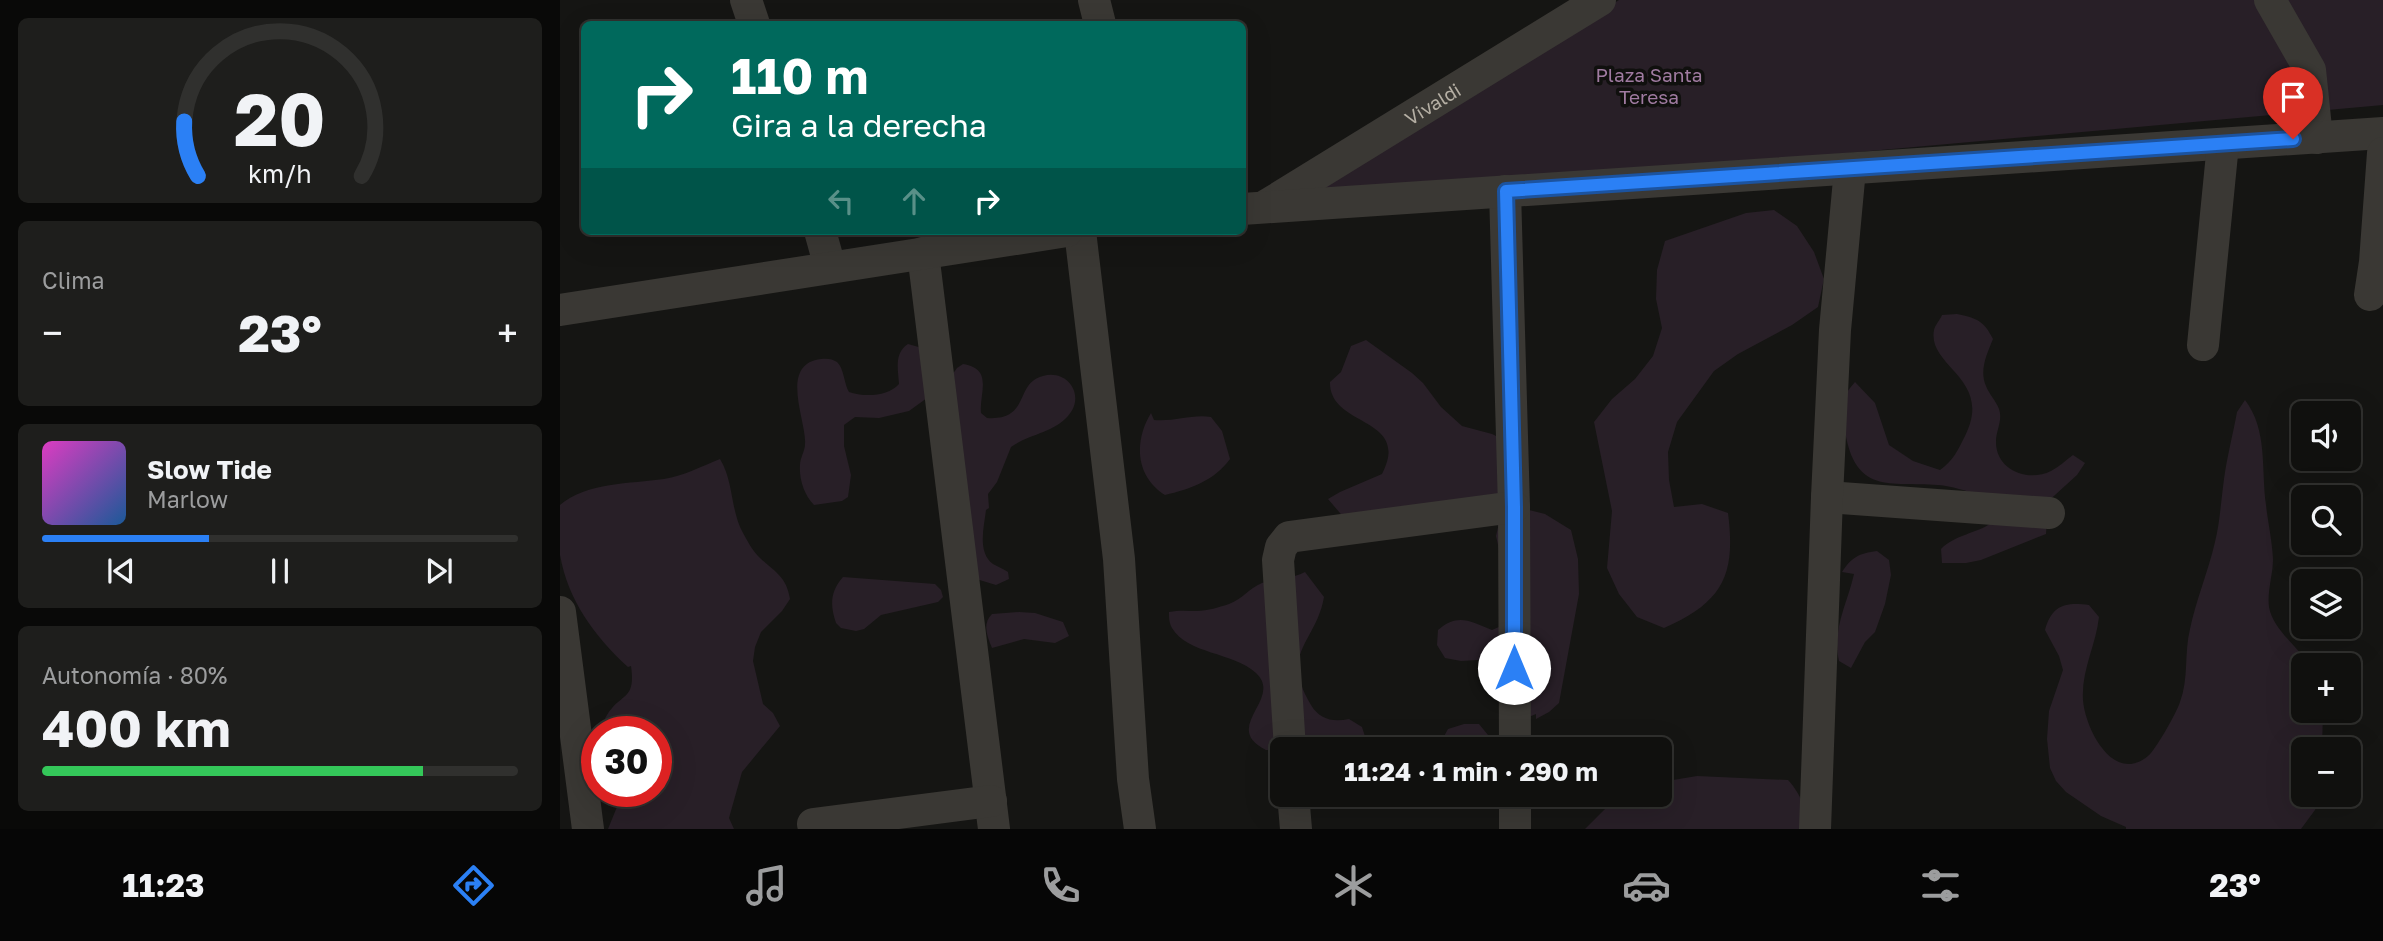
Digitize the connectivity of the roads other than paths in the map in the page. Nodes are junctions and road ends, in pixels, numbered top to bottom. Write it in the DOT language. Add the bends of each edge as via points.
graph roads {
  1 [pos="746,0"];
  2 [pos="1094,0"];
  3 [pos="1600,0"];
  4 [pos="2270,0"];
  5 [pos="753,21"];
  6 [pos="1099,21"];
  7 [pos="2383,133"];
  8 [pos="2316,138"];
  9 [pos="2223,144"];
  10 [pos="2383,153"];
  11 [pos="1850,169"];
  12 [pos="1506,191"];
  13 [pos="1254,208"];
  14 [pos="821,235"];
  15 [pos="1041,235"];
  16 [pos="1080,235"];
  17 [pos="923,253"];
  18 [pos="831,267"];
  19 [pos="2370,295"];
  20 [pos="560,310"];
  21 [pos="2203,345"];
  22 [pos="1827,498"];
  23 [pos="1514,507"];
  24 [pos="2049,513"];
  25 [pos="560,612"];
  26 [pos="1289,737"];
  27 [pos="1515,737"];
  28 [pos="1294,807"];
  29 [pos="1515,807"];
  30 [pos="992,815"];
  31 [pos="813,824"];
  32 [pos="588,829"];
  33 [pos="1140,829"];
  34 [pos="1296,829"];
  35 [pos="1515,829"];
  36 [pos="1815,829"];
  1 -- 5 [label="street"];
  2 -- 6 [label="street"];
  3 -- 13 [label="street, Vivaldi"];
  4 -- 8 [label="street" via="2310,70"];
  7 -- 8 [label="street"];
  8 -- 9 [label="street"];
  9 -- 11 [label="street"];
  9 -- 21 [label="street"];
  10 -- 19 [label="street"];
  11 -- 12 [label="street"];
  11 -- 22 [label="street" via="1835,330"];
  12 -- 13 [label="street"];
  12 -- 23 [label="street"];
  14 -- 18 [label="street"];
  15 -- 17 [label="street"];
  16 -- 33 [label="street" via="1119,559"];
  17 -- 18 [label="street"];
  17 -- 30 [label="street"];
  18 -- 20 [label="street"];
  22 -- 24 [label="street"];
  22 -- 36 [label="street"];
  23 -- 26 [label="street" via="1289,537 1278,560"];
  23 -- 27 [label="street"];
  25 -- 32 [label="street"];
  28 -- 34 [label="street"];
  29 -- 35 [label="street"];
  30 -- 31 [label="street"];
}
